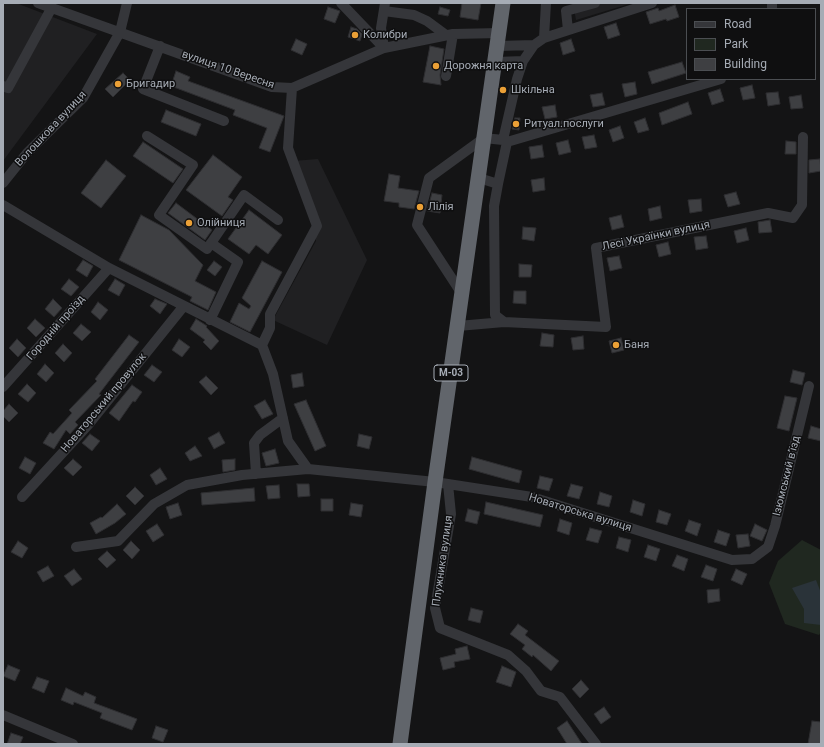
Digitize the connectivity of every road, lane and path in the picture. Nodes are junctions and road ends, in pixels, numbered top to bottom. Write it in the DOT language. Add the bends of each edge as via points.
graph roads {
  1 [pos="38,3"];
  2 [pos="127,3"];
  3 [pos="341,3"];
  4 [pos="503,3"];
  5 [pos="546,3"];
  6 [pos="595,3"];
  7 [pos="652,3"];
  8 [pos="51,6"];
  9 [pos="384,7"];
  10 [pos="568,30"];
  11 [pos="120,32"];
  12 [pos="450,34"];
  13 [pos="544,38"];
  14 [pos="499,39"];
  15 [pos="534,45"];
  16 [pos="160,46"];
  17 [pos="384,48"];
  18 [pos="523,61"];
  19 [pos="496,62"];
  20 [pos="446,76"];
  21 [pos="718,80"];
  22 [pos="3,86"];
  23 [pos="292,88"];
  24 [pos="224,121"];
  25 [pos="147,136"];
  26 [pos="803,137"];
  27 [pos="484,138"];
  28 [pos="505,141"];
  29 [pos="479,178"];
  30 [pos="3,183"];
  31 [pos="498,184"];
  32 [pos="3,205"];
  33 [pos="278,220"];
  34 [pos="211,243"];
  35 [pos="109,268"];
  36 [pos="462,294"];
  37 [pos="183,306"];
  38 [pos="210,320"];
  39 [pos="504,322"];
  40 [pos="458,326"];
  41 [pos="262,345"];
  42 [pos="809,386"];
  43 [pos="3,387"];
  44 [pos="283,418"];
  45 [pos="308,468"];
  46 [pos="256,474"];
  47 [pos="441,483"];
  48 [pos="22,497"];
  49 [pos="76,547"];
  50 [pos="752,559"];
  51 [pos="3,715"];
  52 [pos="73,744"];
  53 [pos="400,744"];
  54 [pos="596,744"];
  1 -- 8 [label="street, вулиця 10 Вересня"];
  2 -- 11 [label="street, Волошкова вулиця"];
  3 -- 17 [label="street"];
  4 -- 14 [label="highway, М-03"];
  5 -- 13 [label="street"];
  6 -- 10 [label="street" via="566,11"];
  7 -- 10 [label="street"];
  8 -- 11 [label="street, вулиця 10 Вересня"];
  8 -- 22 [label="street" via="8,88"];
  9 -- 12 [label="street" via="414,15"];
  9 -- 17 [label="street"];
  10 -- 13 [label="street"];
  11 -- 16 [label="street, вулиця 10 Вересня"];
  11 -- 30 [label="street, Волошкова вулиця" via="82,98 27,153"];
  12 -- 14 [label="street, вулиця 10 Вересня"];
  12 -- 17 [label="street, вулиця 10 Вересня"];
  12 -- 20 [label="street"];
  13 -- 15 [label="street"];
  14 -- 15 [label="street, вулиця 10 Вересня"];
  14 -- 19 [label="highway, М-03"];
  15 -- 18 [label="street"];
  16 -- 23 [label="street, вулиця 10 Вересня" via="272,87"];
  16 -- 24 [label="street" via="143,89"];
  17 -- 23 [label="street, вулиця 10 Вересня"];
  18 -- 19 [label="street"];
  18 -- 28 [label="street"];
  19 -- 27 [label="highway, М-03"];
  21 -- 28 [label="street"];
  23 -- 41 [label="street" via="288,148 317,226 270,314 270,328"];
  25 -- 34 [label="street" via="193,166 159,215 207,249"];
  26 -- 39 [label="street, Лесі Українки вулиця" via="802,205 793,218 768,213 596,248 606,327"];
  27 -- 28 [label="street"];
  27 -- 29 [label="highway, М-03"];
  27 -- 36 [label="street" via="429,178 417,225"];
  28 -- 31 [label="street"];
  29 -- 31 [label="street"];
  29 -- 36 [label="highway, М-03"];
  31 -- 39 [label="street" via="494,206 495,315"];
  32 -- 35 [label="street"];
  33 -- 34 [label="street" via="244,195"];
  34 -- 38 [label="street" via="238,262"];
  35 -- 37 [label="street"];
  35 -- 43 [label="street, Городній проїзд"];
  36 -- 40 [label="highway, М-03"];
  37 -- 38 [label="street"];
  37 -- 48 [label="street, Новаторський провулок" via="88,425"];
  38 -- 41 [label="street"];
  39 -- 40 [label="street"];
  40 -- 47 [label="highway, М-03"];
  41 -- 44 [label="street" via="273,374"];
  42 -- 50 [label="street, Ізюмський в’їзд" via="775,526 768,547"];
  44 -- 45 [label="street" via="288,441"];
  44 -- 46 [label="street" via="260,435 254,444"];
  45 -- 46 [label="street, Новаторська вулиця"];
  45 -- 47 [label="street, Новаторська вулиця"];
  46 -- 49 [label="street, Новаторська вулиця" via="187,485 154,504 118,541"];
  47 -- 50 [label="street, Новаторська вулиця" via="532,497 732,560"];
  47 -- 53 [label="highway, М-03"];
  47 -- 54 [label="street, Плужника вулиця" via="451,514 435,608 440,628 508,655 526,671 540,691 560,697"];
  51 -- 52 [label="street"];
}
